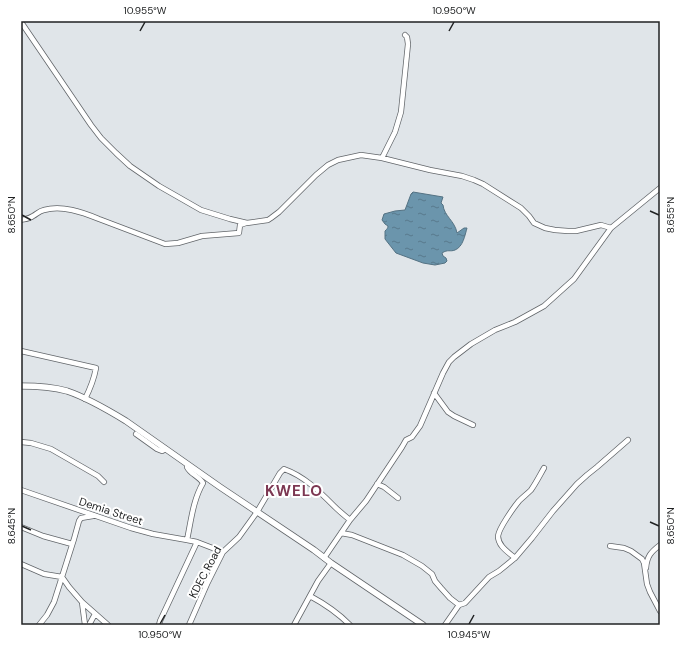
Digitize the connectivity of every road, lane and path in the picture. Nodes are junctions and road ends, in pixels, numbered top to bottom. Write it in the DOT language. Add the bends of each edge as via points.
graph roads {
  1 [pos="21,22"];
  2 [pos="405,35"];
  3 [pos="382,158"];
  4 [pos="660,188"];
  5 [pos="21,220"];
  6 [pos="247,223"];
  7 [pos="611,228"];
  8 [pos="21,351"];
  9 [pos="21,386"];
  10 [pos="434,393"];
  11 [pos="85,399"];
  12 [pos="473,425"];
  13 [pos="136,434"];
  14 [pos="628,440"];
  15 [pos="21,442"];
  16 [pos="166,449"];
  17 [pos="188,465"];
  18 [pos="544,468"];
  19 [pos="104,482"];
  20 [pos="377,484"];
  21 [pos="21,490"];
  22 [pos="398,498"];
  23 [pos="257,512"];
  24 [pos="94,515"];
  25 [pos="350,520"];
  26 [pos="21,527"];
  27 [pos="341,533"];
  28 [pos="187,540"];
  29 [pos="197,542"];
  30 [pos="72,544"];
  31 [pos="660,545"];
  32 [pos="610,546"];
  33 [pos="223,552"];
  34 [pos="324,558"];
  35 [pos="515,558"];
  36 [pos="331,563"];
  37 [pos="21,564"];
  38 [pos="645,573"];
  39 [pos="62,577"];
  40 [pos="310,596"];
  41 [pos="82,602"];
  42 [pos="459,605"];
  43 [pos="660,610"];
  44 [pos="95,614"];
  45 [pos="39,625"];
  46 [pos="85,625"];
  47 [pos="89,625"];
  48 [pos="108,625"];
  49 [pos="160,625"];
  50 [pos="189,625"];
  51 [pos="294,625"];
  52 [pos="350,625"];
  53 [pos="423,625"];
  54 [pos="445,625"];
  1 -- 6 [label="street" via="101,138 130,166 201,210"];
  2 -- 3 [label="street" via="408,44 401,112 396,132"];
  3 -- 6 [label="street" via="361,155 338,160 316,175 271,218"];
  3 -- 7 [label="street" via="474,180 521,208 534,223 545,228 568,231 601,225"];
  4 -- 7 [label="street"];
  5 -- 6 [label="street" via="33,217 44,210 70,209 165,244 202,236 239,233 240,225"];
  7 -- 10 [label="street" via="574,279 548,303 470,344 454,357 443,372"];
  8 -- 11 [label="street" via="96,368"];
  9 -- 11 [label="main road" via="48,387 67,391"];
  10 -- 12 [label="street" via="448,412"];
  10 -- 20 [label="street" via="420,426 412,437 406,440"];
  11 -- 16 [label="main road" via="126,421"];
  13 -- 16 [label="street" via="157,449"];
  14 -- 35 [label="street" via="577,484"];
  15 -- 19 [label="street" via="51,449"];
  16 -- 17 [label="main road"];
  17 -- 23 [label="main road"];
  17 -- 28 [label="street" via="189,470 200,478 202,483"];
  18 -- 35 [label="street" via="499,531 502,547"];
  20 -- 22 [label="street"];
  20 -- 25 [label="street"];
  21 -- 24 [label="street, Demia Street"];
  23 -- 25 [label="street, KDEC Road" via="284,470 314,486"];
  23 -- 33 [label="street, KDEC Road" via="239,537"];
  23 -- 34 [label="main road"];
  24 -- 28 [label="street, Demia Street" via="153,534"];
  24 -- 30 [label="street" via="80,519"];
  25 -- 27 [label="street"];
  26 -- 30 [label="street"];
  27 -- 34 [label="street"];
  27 -- 42 [label="street" via="404,555 432,574 441,588"];
  28 -- 29 [label="street, Demia Street"];
  29 -- 33 [label="street, Demia Street"];
  29 -- 49 [label="street"];
  30 -- 39 [label="street"];
  31 -- 38 [label="street" via="651,552"];
  32 -- 38 [label="street" via="624,548 642,559"];
  33 -- 50 [label="street, KDEC Road"];
  34 -- 36 [label="main road"];
  35 -- 42 [label="street" via="489,577"];
  36 -- 40 [label="street"];
  36 -- 53 [label="main road"];
  37 -- 39 [label="street" via="44,574"];
  38 -- 43 [label="street" via="650,592"];
  39 -- 41 [label="street"];
  39 -- 45 [label="street" via="51,608"];
  40 -- 51 [label="street"];
  40 -- 52 [label="street" via="339,614"];
  41 -- 44 [label="street"];
  41 -- 46 [label="street"];
  42 -- 54 [label="street"];
  44 -- 47 [label="street"];
  44 -- 48 [label="street"];
}
